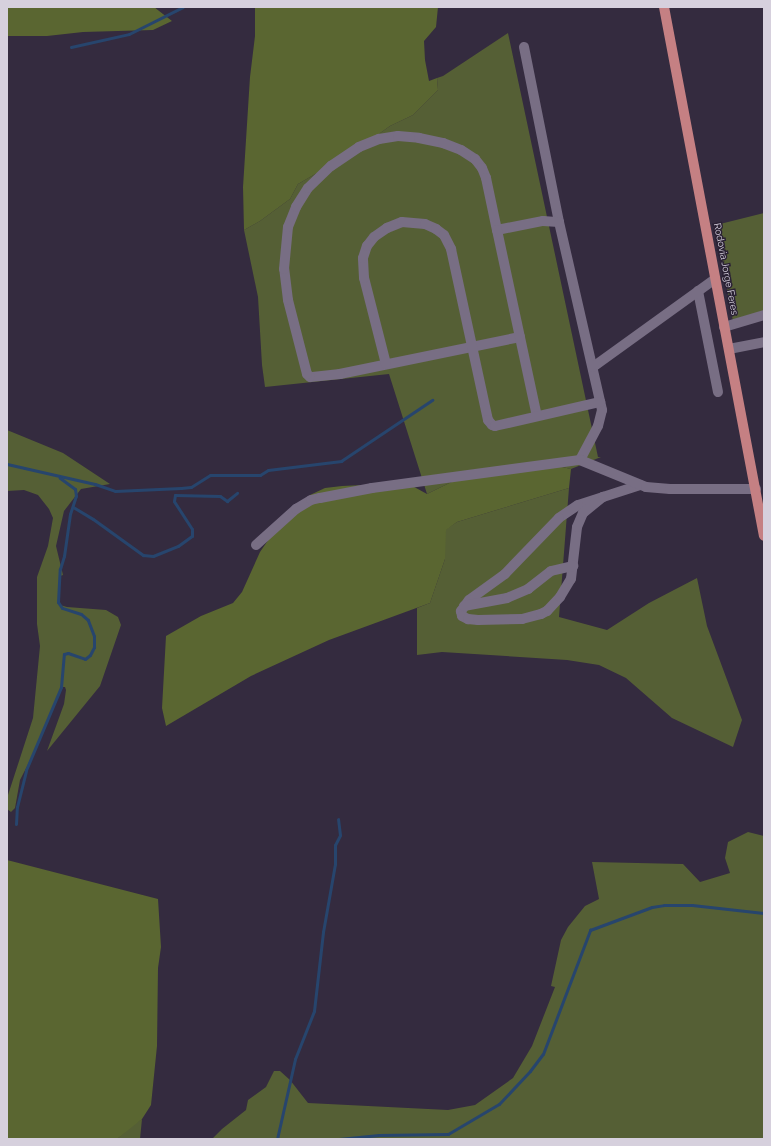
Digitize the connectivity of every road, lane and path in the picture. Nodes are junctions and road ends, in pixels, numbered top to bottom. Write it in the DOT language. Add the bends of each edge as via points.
graph roads {
  1 [pos="664,7"];
  2 [pos="524,47"];
  3 [pos="559,222"];
  4 [pos="497,230"];
  5 [pos="716,279"];
  6 [pos="698,291"];
  7 [pos="764,315"];
  8 [pos="724,327"];
  9 [pos="520,337"];
  10 [pos="764,342"];
  11 [pos="472,347"];
  12 [pos="729,349"];
  13 [pos="386,364"];
  14 [pos="593,367"];
  15 [pos="718,392"];
  16 [pos="600,402"];
  17 [pos="537,416"];
  18 [pos="580,460"];
  19 [pos="640,485"];
  20 [pos="756,489"];
  21 [pos="603,497"];
  22 [pos="764,536"];
  23 [pos="256,545"];
  24 [pos="574,566"];
  25 [pos="464,606"];
  1 -- 5 [label="main road, Rodovia Jorge Feres"];
  2 -- 3 [label="street"];
  3 -- 4 [label="street" via="543,221"];
  3 -- 14 [label="street"];
  4 -- 9 [label="street"];
  4 -- 13 [label="street" via="482,168 475,159 461,150 443,143 398,136 379,139 359,147 331,166 308,188 296,207 288,227 284,269 288,300 306,374 319,378"];
  5 -- 6 [label="street"];
  5 -- 8 [label="main road, Rodovia Jorge Feres"];
  6 -- 14 [label="street"];
  6 -- 15 [label="street"];
  7 -- 8 [label="street"];
  8 -- 12 [label="main road, Rodovia Jorge Feres"];
  9 -- 11 [label="street"];
  9 -- 17 [label="street"];
  10 -- 12 [label="street"];
  11 -- 13 [label="street"];
  11 -- 13 [label="street" via="451,249 444,235 436,228 425,224 402,222 374,237 367,246 363,258 364,278"];
  11 -- 17 [label="street" via="488,420 495,426"];
  12 -- 20 [label="main road, Rodovia Jorge Feres"];
  14 -- 16 [label="street"];
  16 -- 17 [label="street"];
  16 -- 18 [label="street" via="600,420"];
  18 -- 19 [label="street"];
  18 -- 23 [label="street" via="372,488 311,500 296,509"];
  19 -- 20 [label="street" via="658,488"];
  19 -- 21 [label="street"];
  20 -- 22 [label="main road, Rodovia Jorge Feres"];
  21 -- 24 [label="street" via="589,506 580,517"];
  21 -- 25 [label="street" via="578,505 560,518 510,570"];
  24 -- 25 [label="street" via="551,571 519,593 493,602"];
  24 -- 25 [label="street" via="571,579 560,597 541,614 522,619 468,619 462,616"];
}
